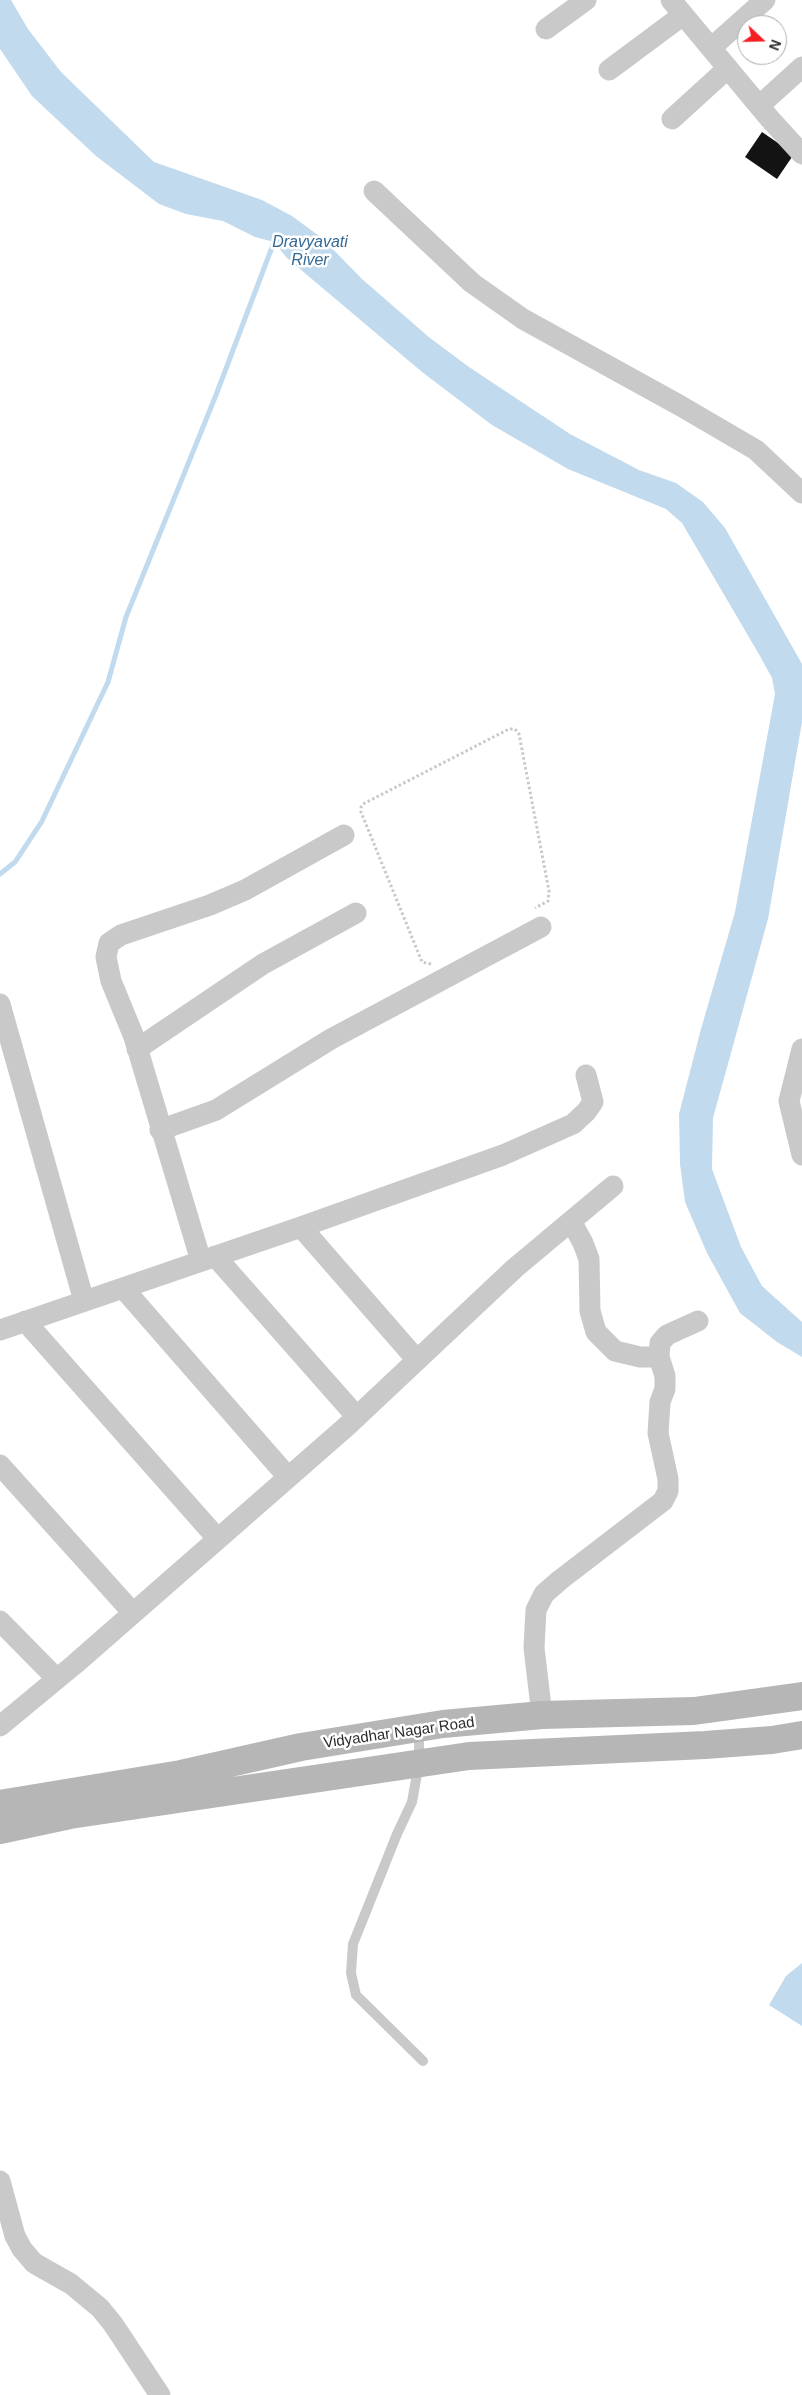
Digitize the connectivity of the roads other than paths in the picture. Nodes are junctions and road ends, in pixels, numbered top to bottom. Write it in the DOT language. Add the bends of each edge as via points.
graph roads {
  1 [pos="586,0"];
  2 [pos="765,0"];
  3 [pos="677,8"];
  4 [pos="546,29"];
  5 [pos="710,48"];
  6 [pos="802,67"];
  7 [pos="728,68"];
  8 [pos="609,70"];
  9 [pos="759,106"];
  10 [pos="672,119"];
  11 [pos="802,154"];
  12 [pos="374,191"];
  13 [pos="802,493"];
  14 [pos="344,835"];
  15 [pos="356,913"];
  16 [pos="537,918"];
  17 [pos="0,1004"];
  18 [pos="137,1049"];
  19 [pos="802,1049"];
  20 [pos="586,1075"];
  21 [pos="160,1130"];
  22 [pos="802,1155"];
  23 [pos="613,1186"];
  24 [pos="571,1221"];
  25 [pos="301,1227"];
  26 [pos="208,1259"];
  27 [pos="123,1288"];
  28 [pos="84,1301"];
  29 [pos="26,1321"];
  30 [pos="698,1321"];
  31 [pos="0,1330"];
  32 [pos="659,1357"];
  33 [pos="417,1360"];
  34 [pos="356,1417"];
  35 [pos="0,1465"];
  36 [pos="288,1477"];
  37 [pos="217,1538"];
  38 [pos="133,1613"];
  39 [pos="0,1622"];
  40 [pos="57,1680"];
  41 [pos="802,1696"];
  42 [pos="542,1715"];
  43 [pos="0,1726"];
  44 [pos="419,1728"];
  45 [pos="802,1735"];
  46 [pos="420,1763"];
  47 [pos="0,1804"];
  48 [pos="0,1830"];
  49 [pos="423,2061"];
  50 [pos="0,2180"];
  51 [pos="160,2395"];
  1 -- 4 [label="street"];
  2 -- 5 [label="street"];
  3 -- 5 [label="street"];
  3 -- 8 [label="street"];
  5 -- 7 [label="street"];
  6 -- 9 [label="street"];
  7 -- 9 [label="street"];
  7 -- 10 [label="street"];
  9 -- 11 [label="street"];
  12 -- 13 [label="street" via="479,288 523,319 756,450"];
  14 -- 18 [label="street" via="245,890 121,935 109,943 106,957 111,981"];
  15 -- 18 [label="street" via="263,964"];
  16 -- 21 [label="street" via="216,1110"];
  17 -- 28 [label="street"];
  18 -- 21 [label="street"];
  19 -- 22 [label="street" via="789,1101"];
  20 -- 25 [label="street" via="593,1102 572,1124 502,1156"];
  21 -- 26 [label="street"];
  23 -- 24 [label="street"];
  24 -- 32 [label="street" via="584,1243 588,1259 590,1311 596,1332 615,1351 640,1358"];
  24 -- 33 [label="street" via="515,1268"];
  25 -- 26 [label="street"];
  25 -- 33 [label="street"];
  26 -- 27 [label="street"];
  26 -- 34 [label="street"];
  27 -- 28 [label="street"];
  27 -- 36 [label="street"];
  28 -- 29 [label="street"];
  29 -- 31 [label="street"];
  29 -- 37 [label="street"];
  30 -- 32 [label="street" via="667,1335 660,1343"];
  32 -- 42 [label="street" via="665,1389 658,1433 668,1490 655,1508 544,1594 536,1610 534,1648"];
  33 -- 34 [label="street"];
  34 -- 36 [label="street"];
  35 -- 38 [label="street"];
  36 -- 37 [label="street"];
  37 -- 38 [label="street"];
  38 -- 40 [label="street"];
  39 -- 40 [label="street"];
  40 -- 43 [label="street"];
  41 -- 42 [label="main road, Vidyadhar Nagar Road" via="694,1711"];
  42 -- 44 [label="main road, Vidyadhar Nagar Road"];
  44 -- 46 [label="lane"];
  44 -- 47 [label="main road, Vidyadhar Nagar Road" via="300,1747 181,1774"];
  45 -- 46 [label="main road" via="772,1740 469,1756"];
  46 -- 48 [label="main road" via="70,1815"];
  46 -- 49 [label="lane" via="412,1802 353,1944 352,1973 356,1995"];
  50 -- 51 [label="street" via="15,2236 22,2249 34,2263 71,2284 100,2308"];
}
